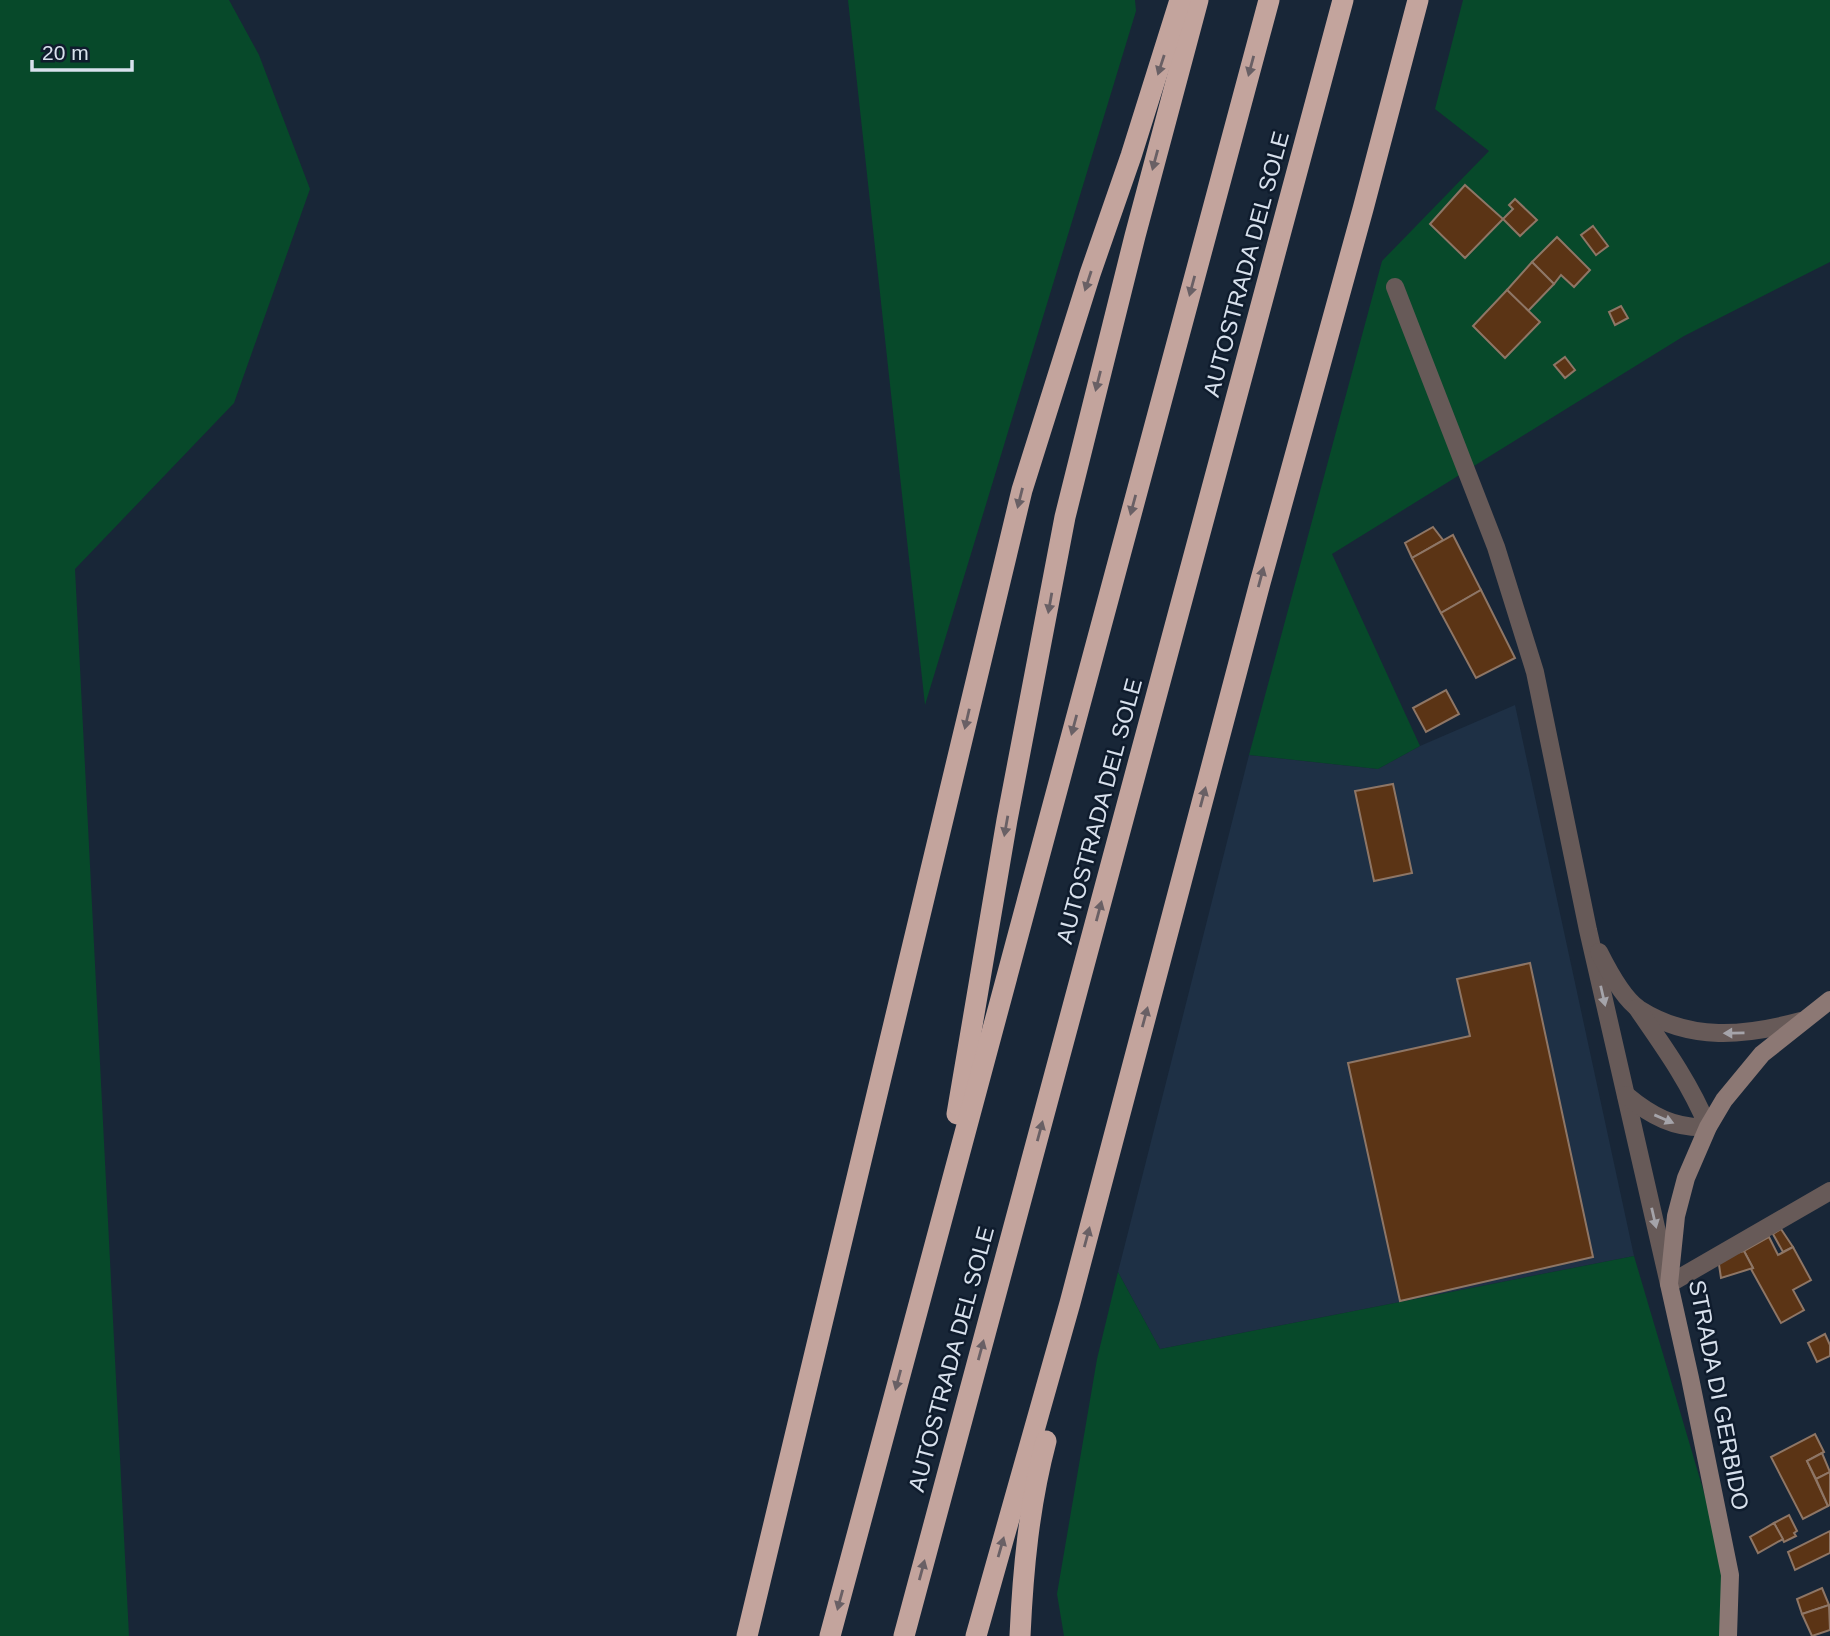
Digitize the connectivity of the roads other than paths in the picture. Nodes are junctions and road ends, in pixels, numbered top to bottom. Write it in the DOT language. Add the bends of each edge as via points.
graph roads {
  1 [pos="1180,0"];
  2 [pos="1198,0"];
  3 [pos="1269,0"];
  4 [pos="1343,0"];
  5 [pos="1418,0"];
  6 [pos="1432,0"];
  7 [pos="1363,209"];
  8 [pos="1395,287"];
  9 [pos="1588,930"];
  10 [pos="1830,1000"];
  11 [pos="1637,1008"];
  12 [pos="1801,1021"];
  13 [pos="1626,1095"];
  14 [pos="1708,1127"];
  15 [pos="1830,1191"];
  16 [pos="935,1244"];
  17 [pos="1669,1284"];
  18 [pos="1070,1303"];
  19 [pos="747,1636"];
  20 [pos="830,1636"];
  21 [pos="904,1636"];
  22 [pos="976,1636"];
  23 [pos="1020,1636"];
  24 [pos="1728,1636"];
  1 -- 19 [label="highway, one-way" via="1022,490"];
  2 -- 16 [label="highway, one-way" via="1065,517 1007,820"];
  3 -- 16 [label="highway, AUTOSTRADA DEL SOLE, one-way"];
  21 -- 4 [label="highway, AUTOSTRADA DEL SOLE, one-way"];
  5 -- 7 [label="highway"];
  6 -- 7 [label="highway"];
  18 -- 7 [label="highway, one-way"];
  8 -- 9 [label="lane" via="1496,547 1535,672"];
  9 -- 11 [label="lane, STRADA DI GERBIDO" via="1607,968"];
  9 -- 13 [label="lane, one-way"];
  10 -- 12 [label="street, STRADA DI GERBIDO"];
  12 -- 11 [label="lane, STRADA DI GERBIDO, one-way" via="1733,1034 1679,1027"];
  11 -- 14 [label="lane, STRADA DI GERBIDO" via="1681,1072"];
  12 -- 14 [label="street, STRADA DI GERBIDO" via="1755,1062"];
  13 -- 14 [label="lane, one-way" via="1645,1111 1671,1123"];
  13 -- 17 [label="lane, one-way"];
  14 -- 17 [label="street, STRADA DI GERBIDO" via="1676,1216"];
  15 -- 17 [label="lane"];
  16 -- 20 [label="highway, AUTOSTRADA DEL SOLE, one-way"];
  17 -- 24 [label="street, STRADA DI GERBIDO" via="1730,1575"];
  22 -- 18 [label="highway, one-way"];
  18 -- 23 [label="highway" via="1056,1400 1034,1488"];
}
